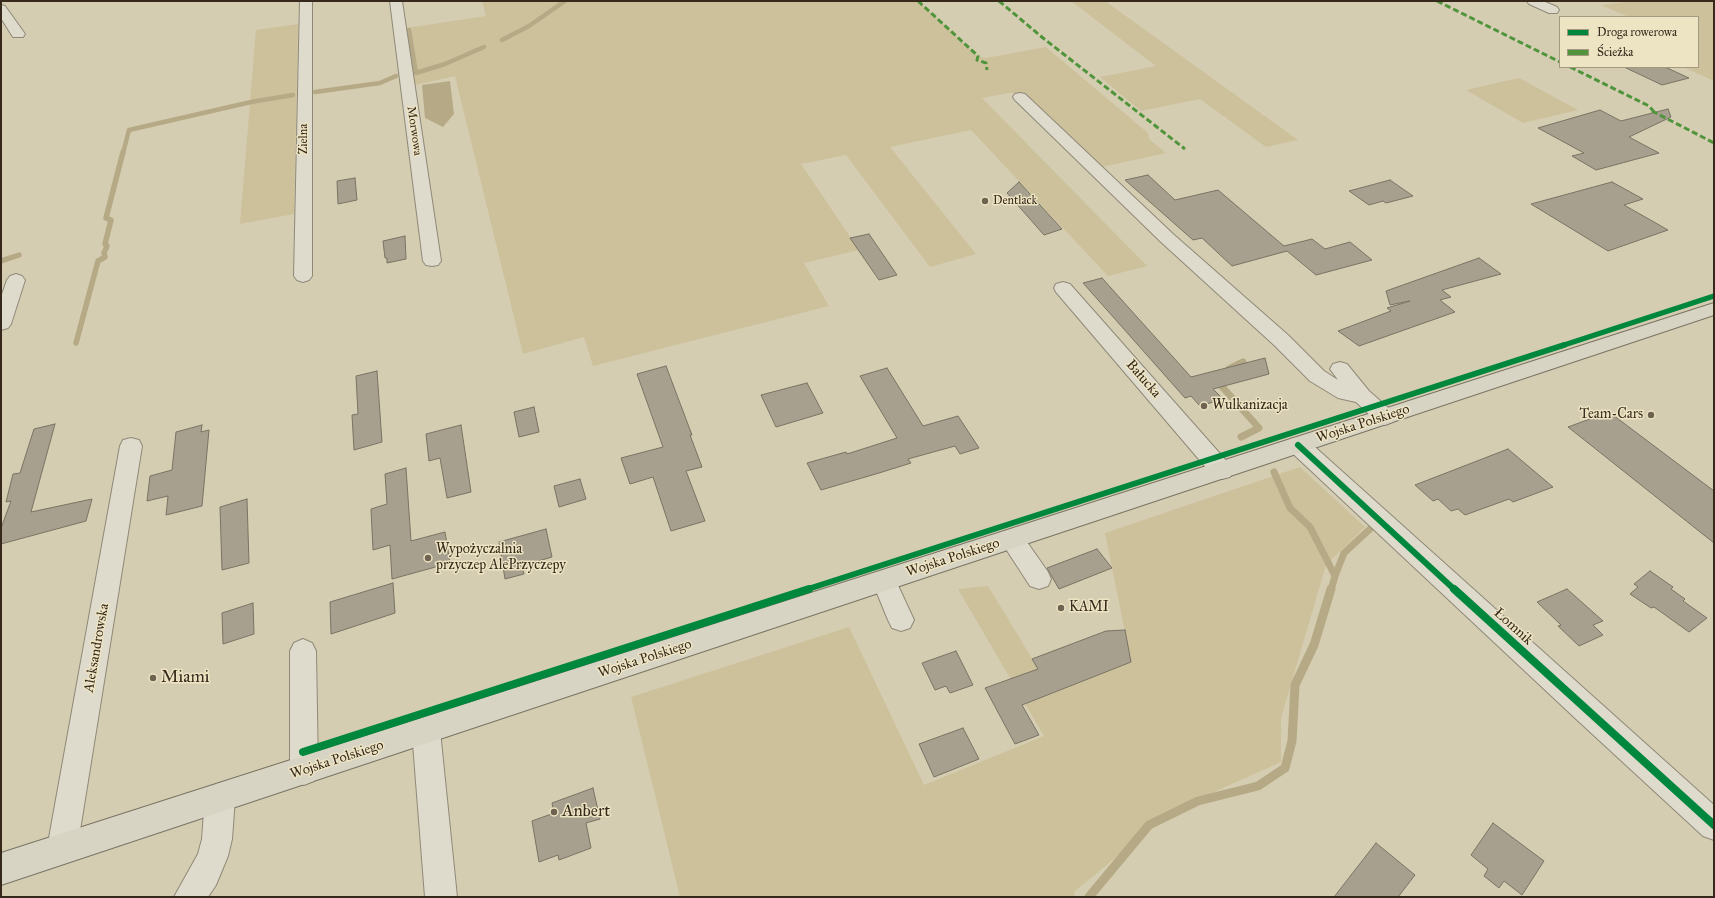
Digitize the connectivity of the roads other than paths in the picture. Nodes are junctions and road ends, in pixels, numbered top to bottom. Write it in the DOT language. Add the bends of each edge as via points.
graph roads {
  1 [pos="306,1"];
  2 [pos="396,1"];
  3 [pos="1534,1"];
  4 [pos="1,8"];
  5 [pos="1553,10"];
  6 [pos="18,34"];
  7 [pos="1020,97"];
  8 [pos="432,261"];
  9 [pos="303,276"];
  10 [pos="16,280"];
  11 [pos="1063,288"];
  12 [pos="1714,310"];
  13 [pos="1,324"];
  14 [pos="1340,369"];
  15 [pos="1362,396"];
  16 [pos="1385,417"];
  17 [pos="1298,445"];
  18 [pos="131,446"];
  19 [pos="1222,470"];
  20 [pos="1012,539"];
  21 [pos="1039,579"];
  22 [pos="884,581"];
  23 [pos="901,620"];
  24 [pos="303,652"];
  25 [pos="426,731"];
  26 [pos="304,771"];
  27 [pos="220,798"];
  28 [pos="1714,825"];
  29 [pos="62,849"];
  30 [pos="1,869"];
  31 [pos="190,897"];
  32 [pos="441,897"];
  1 -- 9 [label="street, Zielna"];
  2 -- 8 [label="street, Morwowa"];
  3 -- 5 [label="street"];
  4 -- 6 [label="street"];
  7 -- 15 [label="street" via="1317,376 1345,392"];
  10 -- 13 [label="street"];
  11 -- 19 [label="street, Bałucka"];
  12 -- 16 [label="main road, Wojska Polskiego"];
  14 -- 15 [label="street"];
  15 -- 16 [label="street"];
  16 -- 17 [label="main road, Wojska Polskiego"];
  17 -- 19 [label="main road, Wojska Polskiego"];
  17 -- 28 [label="street, Łomnik"];
  18 -- 29 [label="street, Aleksandrowska"];
  19 -- 20 [label="main road, Wojska Polskiego"];
  20 -- 21 [label="street"];
  20 -- 22 [label="main road, Wojska Polskiego"];
  22 -- 23 [label="street"];
  22 -- 25 [label="main road, Wojska Polskiego"];
  24 -- 26 [label="street"];
  25 -- 26 [label="main road, Wojska Polskiego"];
  25 -- 32 [label="street"];
  26 -- 27 [label="main road, Wojska Polskiego"];
  27 -- 29 [label="main road, Wojska Polskiego"];
  27 -- 31 [label="street" via="213,856"];
  29 -- 30 [label="main road"];
}
